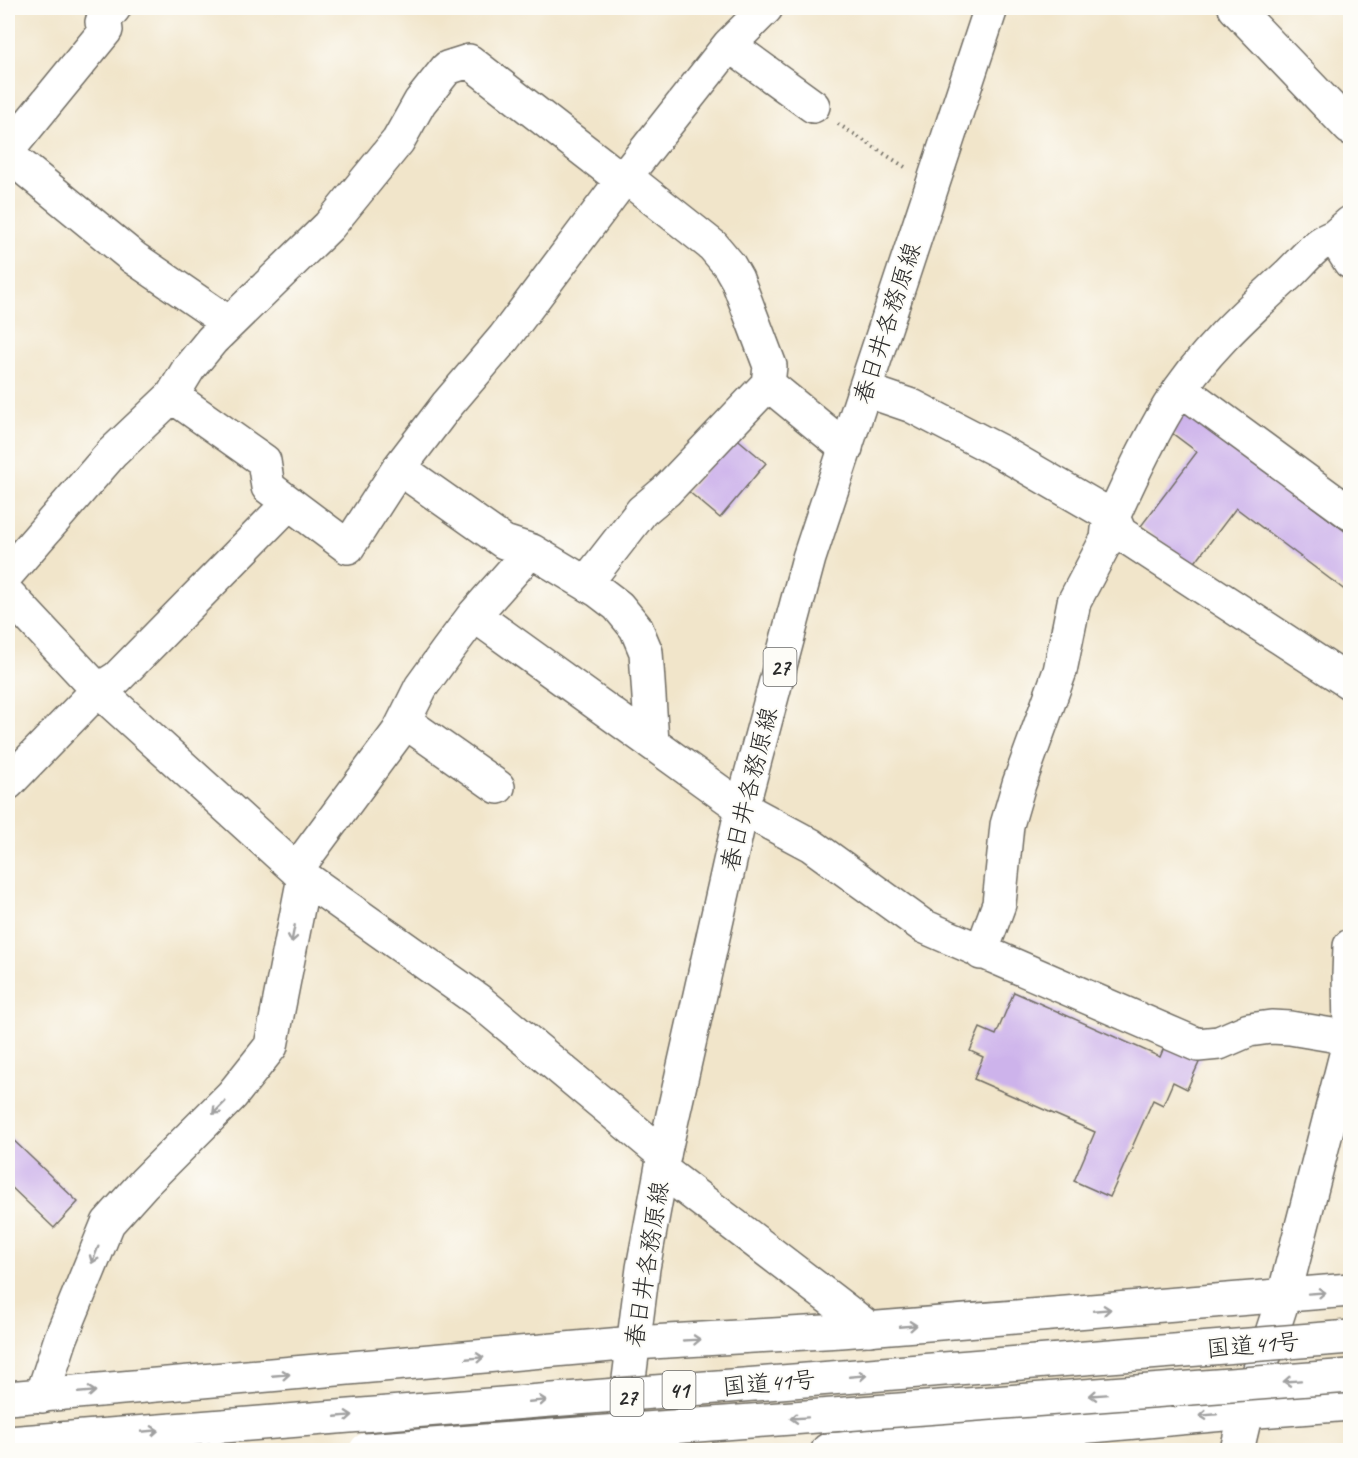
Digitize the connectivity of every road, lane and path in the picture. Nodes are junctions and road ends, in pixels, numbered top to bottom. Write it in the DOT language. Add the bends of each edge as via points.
graph roads {
  1 [pos="765,8"];
  2 [pos="991,8"];
  3 [pos="1235,8"];
  4 [pos="101,12"];
  5 [pos="729,45"];
  6 [pos="813,106"];
  7 [pos="1350,128"];
  8 [pos="8,150"];
  9 [pos="8,155"];
  10 [pos="913,172"];
  11 [pos="624,178"];
  12 [pos="1345,241"];
  13 [pos="229,323"];
  14 [pos="768,384"];
  15 [pos="1181,389"];
  16 [pos="865,390"];
  17 [pos="172,396"];
  18 [pos="846,448"];
  19 [pos="399,468"];
  20 [pos="289,503"];
  21 [pos="1350,513"];
  22 [pos="1114,519"];
  23 [pos="529,550"];
  24 [pos="8,573"];
  25 [pos="586,583"];
  26 [pos="8,594"];
  27 [pos="474,615"];
  28 [pos="1350,683"];
  29 [pos="98,690"];
  30 [pos="404,721"];
  31 [pos="652,742"];
  32 [pos="8,783"];
  33 [pos="498,787"];
  34 [pos="742,808"];
  35 [pos="300,873"];
  36 [pos="1350,946"];
  37 [pos="981,953"];
  38 [pos="1350,1031"];
  39 [pos="1350,1039"];
  40 [pos="663,1162"];
  41 [pos="1350,1290"];
  42 [pos="1284,1296"];
  43 [pos="870,1329"];
  44 [pos="1350,1337"];
  45 [pos="634,1343"];
  46 [pos="1350,1376"];
  47 [pos="42,1396"];
  48 [pos="8,1398"];
  49 [pos="1350,1404"];
  50 [pos="1246,1412"];
  51 [pos="8,1443"];
  52 [pos="366,1450"];
  53 [pos="620,1450"];
  54 [pos="828,1450"];
  55 [pos="1237,1450"];
  1 -- 5 [label="main road"];
  2 -- 16 [label="main road, 春日井各務原線 / 27"];
  3 -- 7 [label="main road"];
  4 -- 8 [label="main road" via="106,30"];
  5 -- 6 [label="main road"];
  5 -- 11 [label="main road"];
  6 -- 10 [label="path"];
  9 -- 13 [label="main road" via="134,258"];
  11 -- 13 [label="main road" via="469,61 447,68 420,102 398,141 329,226"];
  11 -- 14 [label="main road" via="713,246 729,265 770,366"];
  11 -- 19 [label="main road" via="504,338"];
  12 -- 15 [label="main road" via="1323,240 1236,322"];
  13 -- 17 [label="main road" via="189,368"];
  14 -- 18 [label="main road"];
  14 -- 25 [label="main road" via="642,511"];
  15 -- 21 [label="main road"];
  15 -- 22 [label="main road" via="1169,405"];
  16 -- 18 [label="main road, 春日井各務原線 / 27"];
  16 -- 22 [label="main road" via="912,406 1001,452"];
  17 -- 20 [label="main road" via="264,461 268,487"];
  17 -- 24 [label="main road" via="112,453"];
  18 -- 34 [label="main road, 春日井各務原線 / 27" via="809,558"];
  19 -- 20 [label="main road" via="348,547"];
  19 -- 23 [label="main road" via="504,542"];
  20 -- 29 [label="main road" via="117,678"];
  22 -- 28 [label="main road" via="1120,532"];
  22 -- 37 [label="main road" via="1074,602 1060,671 1007,825 999,904"];
  23 -- 25 [label="main road"];
  23 -- 27 [label="main road"];
  25 -- 31 [label="main road" via="618,606 640,636 646,652"];
  26 -- 29 [label="main road"];
  27 -- 30 [label="main road" via="422,687"];
  27 -- 31 [label="main road"];
  29 -- 32 [label="main road"];
  29 -- 35 [label="main road"];
  30 -- 33 [label="main road"];
  30 -- 35 [label="main road"];
  31 -- 34 [label="main road"];
  34 -- 37 [label="main road" via="811,845 923,926"];
  34 -- 40 [label="main road, 春日井各務原線 / 27"];
  35 -- 40 [label="main road" via="479,1001"];
  35 -- 47 [label="main road, one-way" via="271,1046 232,1095 108,1223"];
  36 -- 38 [label="main road"];
  37 -- 39 [label="main road" via="1198,1045 1220,1043 1249,1030 1271,1027"];
  39 -- 42 [label="main road"];
  40 -- 43 [label="main road"];
  40 -- 45 [label="main road, 春日井各務原線 / 27"];
  42 -- 41 [label="main road, one-way"];
  43 -- 42 [label="main road, one-way"];
  42 -- 50 [label="main road"];
  45 -- 43 [label="main road, one-way"];
  51 -- 44 [label="main road, 国道41号 / 41, one-way, bridge"];
  47 -- 45 [label="main road, one-way"];
  45 -- 53 [label="main road, 春日井各務原線 / 27"];
  46 -- 52 [label="main road, 国道41号 / 41, one-way, bridge"];
  47 -- 48 [label="main road"];
  49 -- 50 [label="main road"];
  50 -- 54 [label="main road, one-way"];
  50 -- 55 [label="main road"];
}
